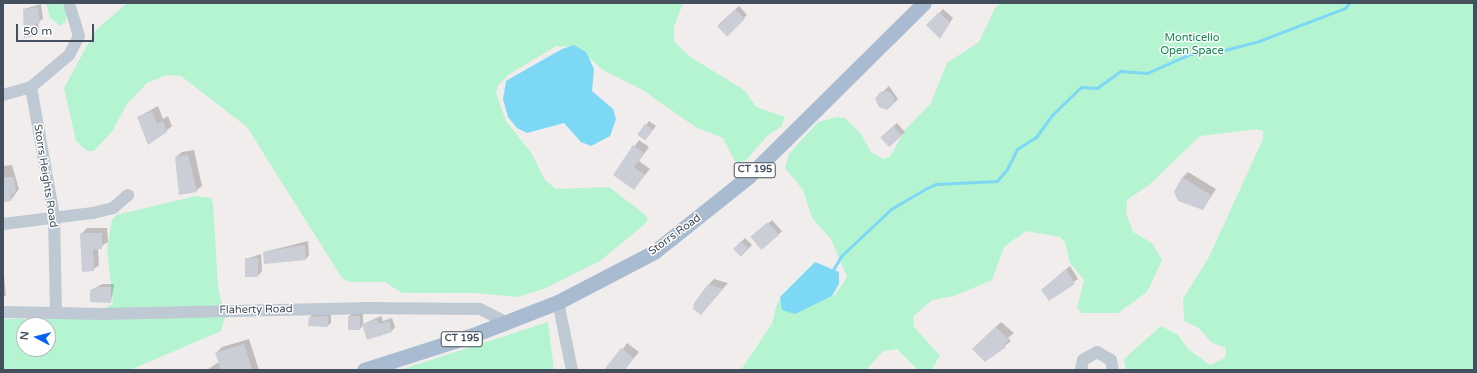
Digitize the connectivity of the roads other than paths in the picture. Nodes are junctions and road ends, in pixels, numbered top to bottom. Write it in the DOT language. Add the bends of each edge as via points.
graph roads {
  1 [pos="69,3"];
  2 [pos="924,3"];
  3 [pos="31,87"];
  4 [pos="3,95"];
  5 [pos="128,196"];
  6 [pos="54,216"];
  7 [pos="3,224"];
  8 [pos="558,302"];
  9 [pos="3,312"];
  10 [pos="56,312"];
  11 [pos="505,322"];
  12 [pos="364,370"];
  13 [pos="572,370"];
  14 [pos="1081,370"];
  15 [pos="1113,370"];
  1 -- 3 [label="street" via="79,36 70,55"];
  2 -- 8 [label="main road, Storrs Road / CT 195" via="748,177 695,222 654,252"];
  3 -- 4 [label="street"];
  3 -- 6 [label="street, Storrs Heights Road"];
  5 -- 6 [label="street" via="113,208"];
  6 -- 7 [label="street"];
  6 -- 10 [label="street, Storrs Heights Road"];
  8 -- 11 [label="main road, Storrs Road / CT 195"];
  8 -- 13 [label="street"];
  9 -- 10 [label="street, Flaherty Road"];
  10 -- 11 [label="street, Flaherty Road" via="480,309"];
  11 -- 12 [label="main road, Storrs Road / CT 195"];
  14 -- 15 [label="street" via="1087,356 1097,352 1108,356"];
}
